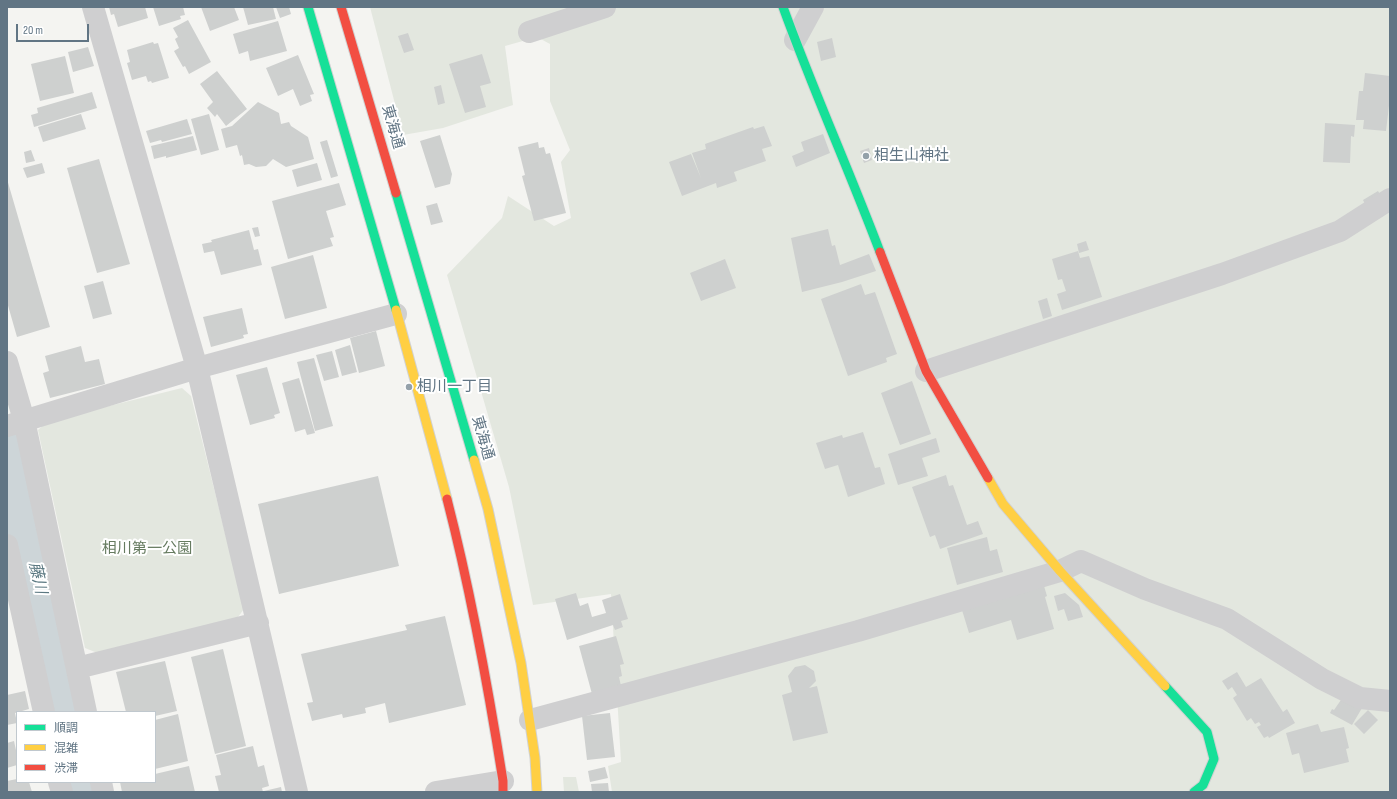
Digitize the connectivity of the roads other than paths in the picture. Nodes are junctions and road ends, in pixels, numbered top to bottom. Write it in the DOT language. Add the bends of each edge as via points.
graph roads {
  1 [pos="93,7"];
  2 [pos="308,7"];
  3 [pos="341,7"];
  4 [pos="605,7"];
  5 [pos="783,7"];
  6 [pos="813,7"];
  7 [pos="529,32"];
  8 [pos="795,40"];
  9 [pos="1390,199"];
  10 [pos="396,314"];
  11 [pos="7,362"];
  12 [pos="197,368"];
  13 [pos="926,371"];
  14 [pos="15,423"];
  15 [pos="7,545"];
  16 [pos="1060,571"];
  17 [pos="258,624"];
  18 [pos="77,668"];
  19 [pos="1390,701"];
  20 [pos="44,711"];
  21 [pos="86,711"];
  22 [pos="530,720"];
  23 [pos="503,786"];
  24 [pos="297,792"];
  25 [pos="436,792"];
  26 [pos="538,792"];
  27 [pos="1194,792"];
  1 -- 12 [label="street"];
  2 -- 10 [label="main road"];
  3 -- 22 [label="main road, 東海通" via="488,509 521,663"];
  4 -- 7 [label="street"];
  5 -- 8 [label="main road"];
  6 -- 8 [label="street"];
  8 -- 13 [label="main road"];
  9 -- 13 [label="street" via="1340,231 1222,274"];
  10 -- 12 [label="street"];
  10 -- 23 [label="main road" via="454,526 485,669"];
  11 -- 14 [label="street"];
  12 -- 14 [label="street"];
  12 -- 17 [label="street"];
  13 -- 16 [label="main road" via="1003,504"];
  14 -- 18 [label="street"];
  15 -- 20 [label="street"];
  16 -- 19 [label="street" via="1081,561 1145,589 1227,619 1322,679 1360,698"];
  16 -- 22 [label="street" via="858,631"];
  16 -- 27 [label="main road" via="1207,732 1214,759 1203,785"];
  17 -- 18 [label="street"];
  17 -- 24 [label="street"];
  18 -- 21 [label="street"];
  22 -- 26 [label="main road, 東海通"];
  23 -- 25 [label="street"];
}
